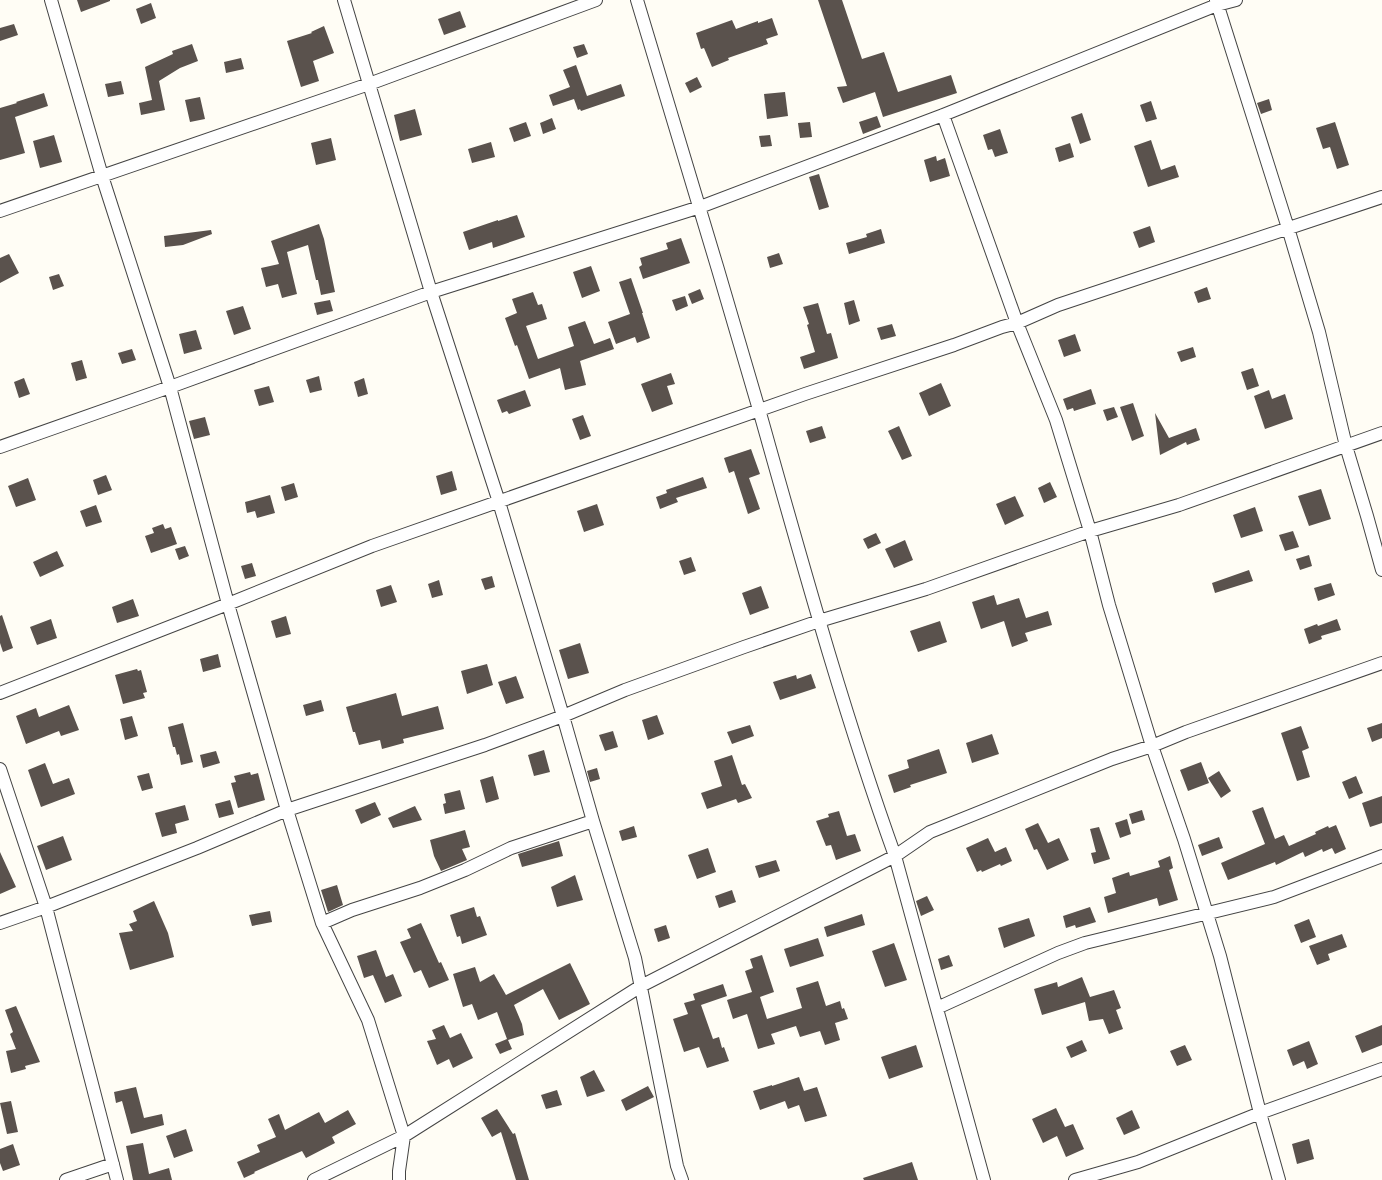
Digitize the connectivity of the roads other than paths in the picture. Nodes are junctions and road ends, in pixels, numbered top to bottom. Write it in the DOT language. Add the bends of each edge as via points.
graph roads {
  1 [pos="51,0"];
  2 [pos="344,0"];
  3 [pos="596,0"];
  4 [pos="637,0"];
  5 [pos="1236,0"];
  6 [pos="1216,2"];
  7 [pos="369,84"];
  8 [pos="943,115"];
  9 [pos="102,176"];
  10 [pos="1382,197"];
  11 [pos="700,207"];
  12 [pos="0,211"];
  13 [pos="1288,228"];
  14 [pos="431,292"];
  15 [pos="1016,323"];
  16 [pos="170,387"];
  17 [pos="759,411"];
  18 [pos="1382,433"];
  19 [pos="1346,446"];
  20 [pos="0,447"];
  21 [pos="499,502"];
  22 [pos="1090,531"];
  23 [pos="1382,570"];
  24 [pos="228,604"];
  25 [pos="819,621"];
  26 [pos="1382,662"];
  27 [pos="0,693"];
  28 [pos="563,716"];
  29 [pos="1152,746"];
  30 [pos="0,769"];
  31 [pos="287,810"];
  32 [pos="593,821"];
  33 [pos="895,856"];
  34 [pos="1382,856"];
  35 [pos="46,907"];
  36 [pos="1207,914"];
  37 [pos="0,923"];
  38 [pos="322,923"];
  39 [pos="641,986"];
  40 [pos="937,1008"];
  41 [pos="1382,1068"];
  42 [pos="1260,1113"];
  43 [pos="404,1136"];
  44 [pos="113,1164"];
  45 [pos="66,1180"];
  46 [pos="117,1180"];
  47 [pos="314,1180"];
  48 [pos="399,1180"];
  49 [pos="682,1180"];
  50 [pos="984,1180"];
  51 [pos="1075,1180"];
  52 [pos="1279,1180"];
  1 -- 9 [label="street"];
  2 -- 7 [label="street"];
  3 -- 7 [label="street"];
  4 -- 11 [label="street"];
  5 -- 6 [label="street"];
  6 -- 8 [label="street"];
  6 -- 13 [label="street"];
  7 -- 9 [label="street"];
  7 -- 14 [label="street"];
  8 -- 11 [label="street"];
  8 -- 15 [label="street"];
  9 -- 12 [label="street"];
  9 -- 16 [label="street"];
  10 -- 13 [label="street"];
  11 -- 14 [label="street"];
  11 -- 17 [label="street"];
  13 -- 15 [label="street" via="1058,305"];
  13 -- 19 [label="street" via="1319,332"];
  14 -- 16 [label="street"];
  14 -- 21 [label="street"];
  15 -- 17 [label="street"];
  15 -- 22 [label="street" via="1056,420"];
  16 -- 20 [label="street"];
  16 -- 24 [label="street"];
  17 -- 21 [label="street"];
  17 -- 25 [label="street"];
  18 -- 19 [label="street"];
  19 -- 22 [label="street" via="1179,505"];
  19 -- 23 [label="street"];
  21 -- 24 [label="street" via="372,546"];
  21 -- 28 [label="street"];
  22 -- 25 [label="street" via="926,589"];
  22 -- 29 [label="street"];
  24 -- 27 [label="street"];
  24 -- 31 [label="street"];
  25 -- 28 [label="street" via="625,690"];
  25 -- 33 [label="street"];
  26 -- 29 [label="street"];
  28 -- 31 [label="street"];
  28 -- 32 [label="street"];
  29 -- 33 [label="street" via="930,832"];
  29 -- 36 [label="street"];
  30 -- 35 [label="street"];
  31 -- 35 [label="street"];
  31 -- 38 [label="street"];
  32 -- 38 [label="street" via="510,848 420,888"];
  32 -- 39 [label="street"];
  33 -- 39 [label="street"];
  33 -- 40 [label="street"];
  34 -- 36 [label="street" via="1274,897"];
  35 -- 37 [label="street"];
  35 -- 44 [label="street"];
  36 -- 40 [label="street" via="1084,943"];
  36 -- 42 [label="street"];
  38 -- 43 [label="street" via="368,1020"];
  39 -- 43 [label="street"];
  39 -- 49 [label="street"];
  40 -- 50 [label="street"];
  41 -- 42 [label="street"];
  42 -- 51 [label="street" via="1138,1162"];
  42 -- 52 [label="street"];
  43 -- 47 [label="street"];
  43 -- 48 [label="street"];
  44 -- 45 [label="street"];
  44 -- 46 [label="street"];
}
